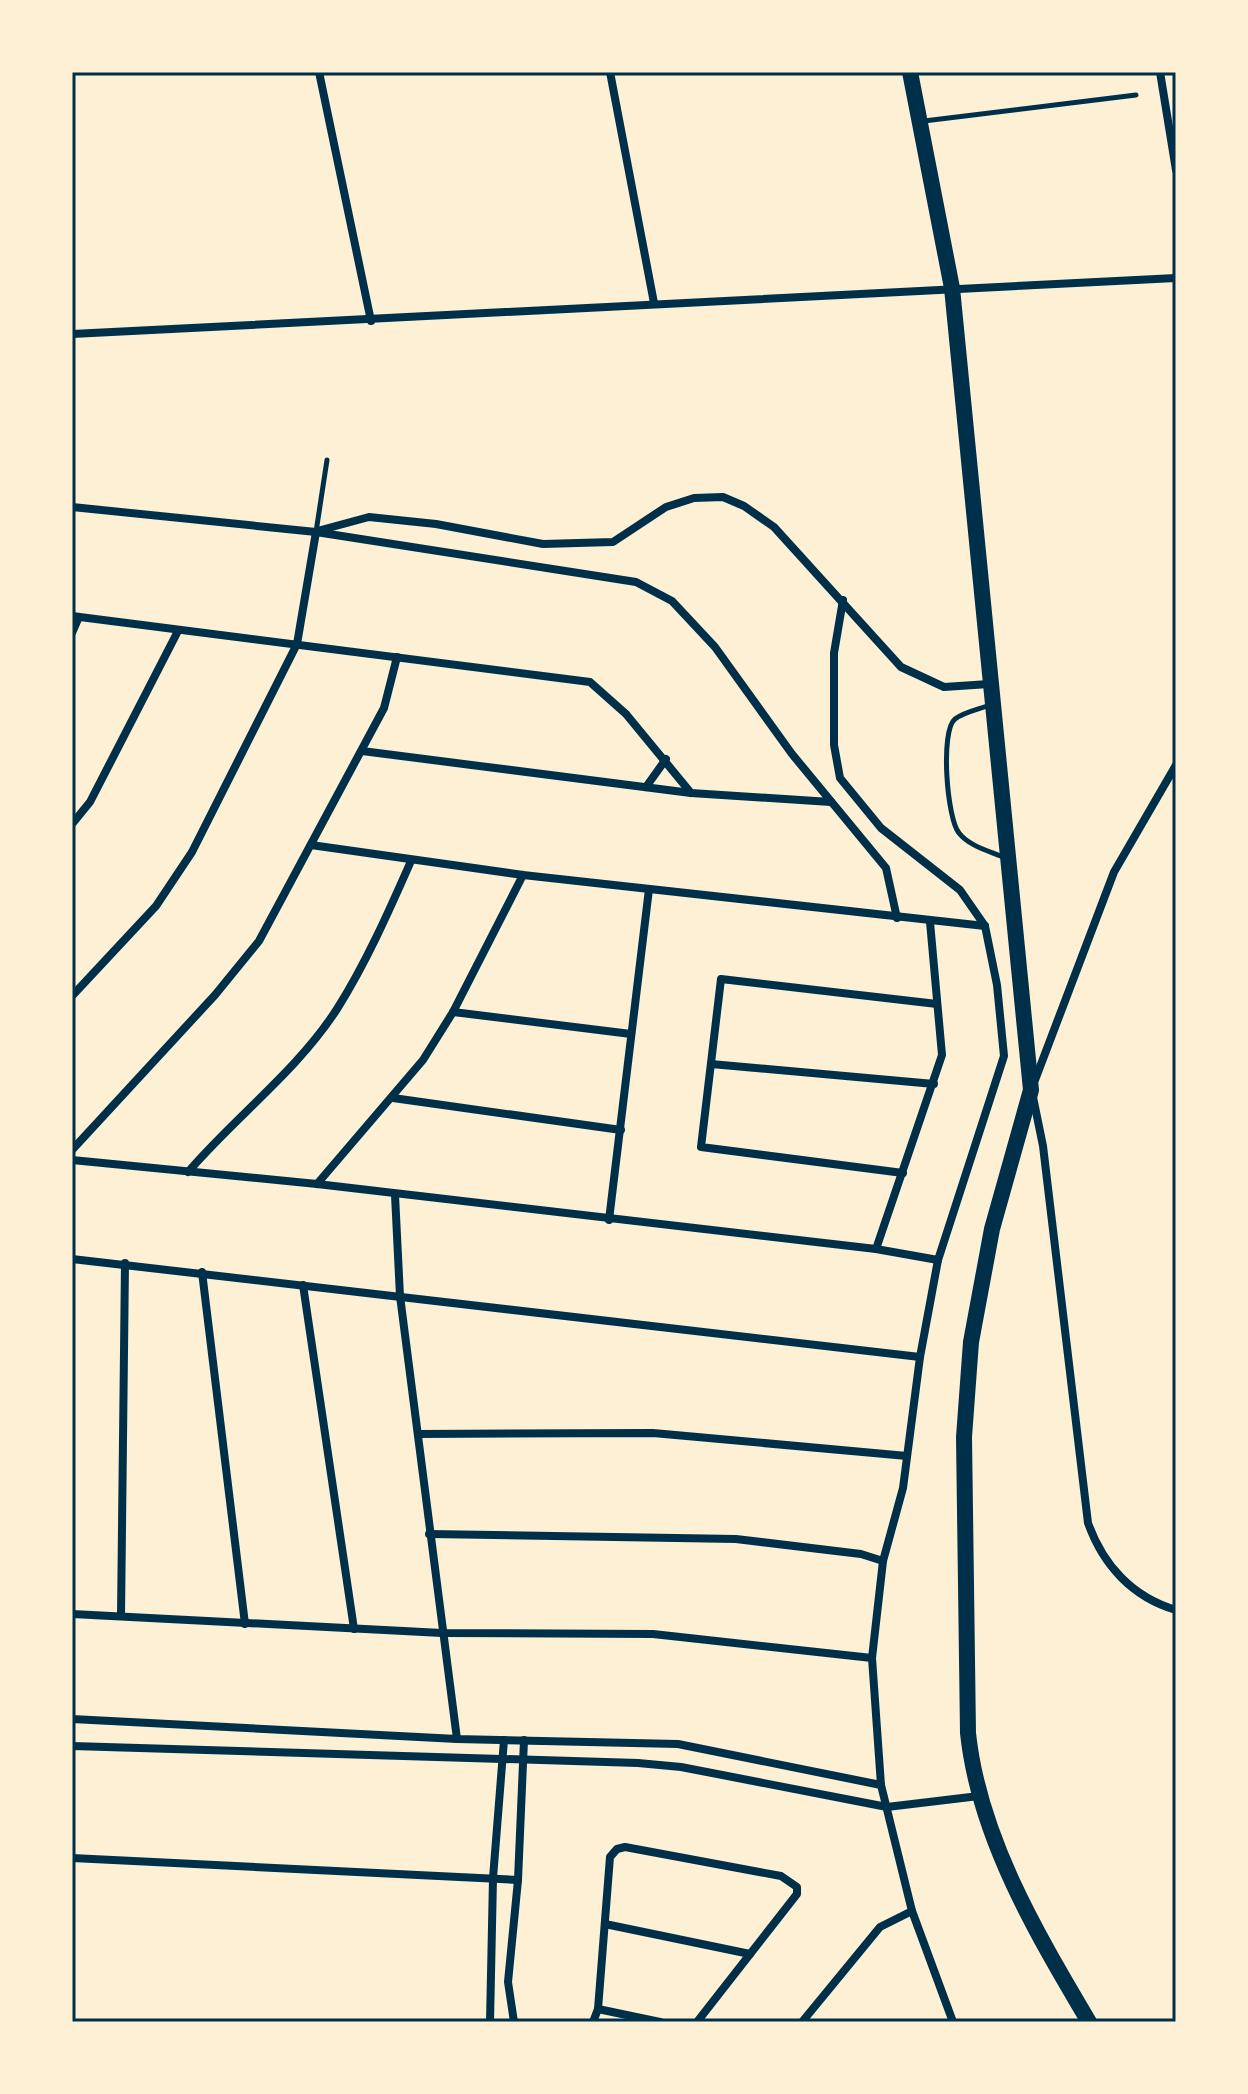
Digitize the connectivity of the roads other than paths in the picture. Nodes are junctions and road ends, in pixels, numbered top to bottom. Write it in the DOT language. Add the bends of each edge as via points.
graph roads {
  1 [pos="319,72"];
  2 [pos="610,72"];
  3 [pos="910,72"];
  4 [pos="1160,72"];
  5 [pos="1136,95"];
  6 [pos="919,122"];
  7 [pos="1176,170"];
  8 [pos="1176,278"];
  9 [pos="952,288"];
  10 [pos="654,303"];
  11 [pos="371,321"];
  12 [pos="72,334"];
  13 [pos="327,460"];
  14 [pos="72,507"];
  15 [pos="316,532"];
  16 [pos="843,600"];
  17 [pos="76,617"];
  18 [pos="178,631"];
  19 [pos="72,633"];
  20 [pos="297,644"];
  21 [pos="397,657"];
  22 [pos="989,684"];
  23 [pos="991,705"];
  24 [pos="362,751"];
  25 [pos="666,759"];
  26 [pos="1176,765"];
  27 [pos="646,787"];
  28 [pos="691,793"];
  29 [pos="831,802"];
  30 [pos="72,824"];
  31 [pos="311,845"];
  32 [pos="1009,859"];
  33 [pos="411,861"];
  34 [pos="523,875"];
  35 [pos="649,889"];
  36 [pos="897,918"];
  37 [pos="930,922"];
  38 [pos="985,926"];
  39 [pos="72,996"];
  40 [pos="937,1004"];
  41 [pos="453,1012"];
  42 [pos="631,1034"];
  43 [pos="711,1064"];
  44 [pos="934,1084"];
  45 [pos="1031,1090"];
  46 [pos="393,1098"];
  47 [pos="621,1130"];
  48 [pos="72,1150"];
  49 [pos="72,1160"];
  50 [pos="188,1172"];
  51 [pos="903,1173"];
  52 [pos="317,1184"];
  53 [pos="395,1195"];
  54 [pos="609,1220"];
  55 [pos="876,1249"];
  56 [pos="72,1259"];
  57 [pos="938,1260"];
  58 [pos="125,1263"];
  59 [pos="202,1272"];
  60 [pos="303,1285"];
  61 [pos="400,1296"];
  62 [pos="920,1357"];
  63 [pos="418,1434"];
  64 [pos="907,1456"];
  65 [pos="429,1534"];
  66 [pos="883,1561"];
  67 [pos="1176,1610"];
  68 [pos="72,1614"];
  69 [pos="121,1616"];
  70 [pos="245,1624"];
  71 [pos="354,1629"];
  72 [pos="442,1633"];
  73 [pos="872,1658"];
  74 [pos="72,1719"];
  75 [pos="457,1739"];
  76 [pos="504,1740"];
  77 [pos="524,1740"];
  78 [pos="72,1746"];
  79 [pos="503,1760"];
  80 [pos="522,1761"];
  81 [pos="881,1785"];
  82 [pos="979,1796"];
  83 [pos="887,1807"];
  84 [pos="72,1858"];
  85 [pos="493,1878"];
  86 [pos="518,1880"];
  87 [pos="912,1911"];
  88 [pos="605,1924"];
  89 [pos="750,1954"];
  90 [pos="598,2009"];
  91 [pos="950,2021"];
  92 [pos="490,2022"];
  93 [pos="514,2022"];
  94 [pos="593,2022"];
  95 [pos="660,2022"];
  96 [pos="697,2022"];
  97 [pos="802,2022"];
  98 [pos="1089,2022"];
  1 -- 11 [label="street"];
  2 -- 10 [label="street"];
  3 -- 6 [label="main road"];
  4 -- 7 [label="street"];
  5 -- 6 [label="lane"];
  6 -- 9 [label="main road"];
  8 -- 9 [label="street"];
  9 -- 10 [label="street"];
  9 -- 22 [label="main road"];
  10 -- 11 [label="street"];
  11 -- 12 [label="street"];
  13 -- 15 [label="lane"];
  14 -- 15 [label="street"];
  15 -- 16 [label="street" via="369,517 543,544 613,542 666,507 694,498 723,497 774,527"];
  15 -- 20 [label="street"];
  15 -- 29 [label="street" via="636,582 672,601 715,647"];
  16 -- 22 [label="street" via="901,667 944,687"];
  16 -- 38 [label="street" via="834,653 834,745 840,778 881,828 960,890"];
  17 -- 18 [label="street"];
  17 -- 19 [label="street"];
  18 -- 20 [label="street"];
  18 -- 30 [label="street" via="90,802"];
  20 -- 21 [label="street"];
  20 -- 39 [label="street" via="192,852 156,906"];
  21 -- 24 [label="street" via="384,708"];
  21 -- 25 [label="street" via="590,682"];
  22 -- 23 [label="main road"];
  23 -- 32 [label="main road"];
  23 -- 32 [label="lane" via="949,727 952,817 972,844"];
  24 -- 27 [label="street"];
  24 -- 31 [label="street"];
  25 -- 27 [label="street"];
  25 -- 28 [label="street"];
  26 -- 45 [label="street" via="1114,872"];
  27 -- 28 [label="street"];
  28 -- 29 [label="street"];
  29 -- 36 [label="street" via="886,868"];
  31 -- 33 [label="street"];
  31 -- 48 [label="street" via="259,941"];
  32 -- 45 [label="main road"];
  33 -- 34 [label="street"];
  33 -- 50 [label="street" via="336,1011"];
  34 -- 35 [label="street"];
  34 -- 41 [label="street"];
  35 -- 36 [label="street"];
  35 -- 42 [label="street"];
  36 -- 37 [label="street"];
  37 -- 38 [label="street"];
  37 -- 40 [label="street"];
  38 -- 57 [label="street" via="1004,1056"];
  40 -- 43 [label="street" via="721,979"];
  40 -- 44 [label="street" via="942,1055"];
  41 -- 42 [label="street"];
  41 -- 46 [label="street"];
  42 -- 47 [label="street"];
  43 -- 44 [label="street"];
  43 -- 51 [label="street" via="701,1147"];
  44 -- 51 [label="street"];
  45 -- 67 [label="street" via="1043,1146 1088,1523 1104,1558 1123,1580"];
  45 -- 82 [label="main road" via="992,1229 964,1437 968,1733"];
  46 -- 47 [label="street"];
  46 -- 52 [label="street"];
  47 -- 54 [label="street"];
  49 -- 50 [label="street"];
  50 -- 52 [label="street"];
  51 -- 55 [label="street"];
  52 -- 53 [label="street"];
  53 -- 54 [label="street"];
  53 -- 61 [label="street"];
  54 -- 55 [label="street"];
  55 -- 57 [label="street"];
  56 -- 58 [label="street"];
  57 -- 62 [label="street"];
  58 -- 59 [label="street"];
  58 -- 69 [label="street"];
  59 -- 60 [label="street"];
  59 -- 70 [label="street"];
  60 -- 61 [label="street"];
  60 -- 71 [label="street"];
  61 -- 62 [label="street"];
  61 -- 63 [label="street"];
  62 -- 64 [label="street"];
  63 -- 64 [label="street" via="653,1433"];
  63 -- 65 [label="street"];
  64 -- 66 [label="street"];
  65 -- 66 [label="street" via="736,1539"];
  65 -- 72 [label="street"];
  66 -- 73 [label="street"];
  68 -- 69 [label="street"];
  69 -- 70 [label="street"];
  70 -- 71 [label="street"];
  71 -- 72 [label="street"];
  72 -- 73 [label="street" via="653,1634"];
  72 -- 75 [label="street"];
  73 -- 81 [label="street"];
  74 -- 75 [label="street"];
  75 -- 76 [label="street"];
  76 -- 77 [label="street"];
  76 -- 79 [label="street"];
  77 -- 80 [label="street"];
  77 -- 81 [label="street" via="678,1744"];
  78 -- 79 [label="street"];
  79 -- 80 [label="street"];
  79 -- 85 [label="street"];
  80 -- 83 [label="street" via="681,1767"];
  80 -- 86 [label="street"];
  81 -- 83 [label="street"];
  82 -- 83 [label="street"];
  82 -- 98 [label="main road" via="1035,1926"];
  83 -- 87 [label="street"];
  84 -- 85 [label="street"];
  85 -- 86 [label="street"];
  85 -- 92 [label="street"];
  86 -- 93 [label="street" via="508,1982"];
  87 -- 91 [label="street"];
  87 -- 97 [label="street" via="880,1927"];
  88 -- 89 [label="street"];
  88 -- 89 [label="street" via="609,1864 617,1849 792,1881 797,1894"];
  88 -- 90 [label="street"];
  89 -- 96 [label="street"];
  90 -- 94 [label="street"];
  90 -- 95 [label="street"];
}
